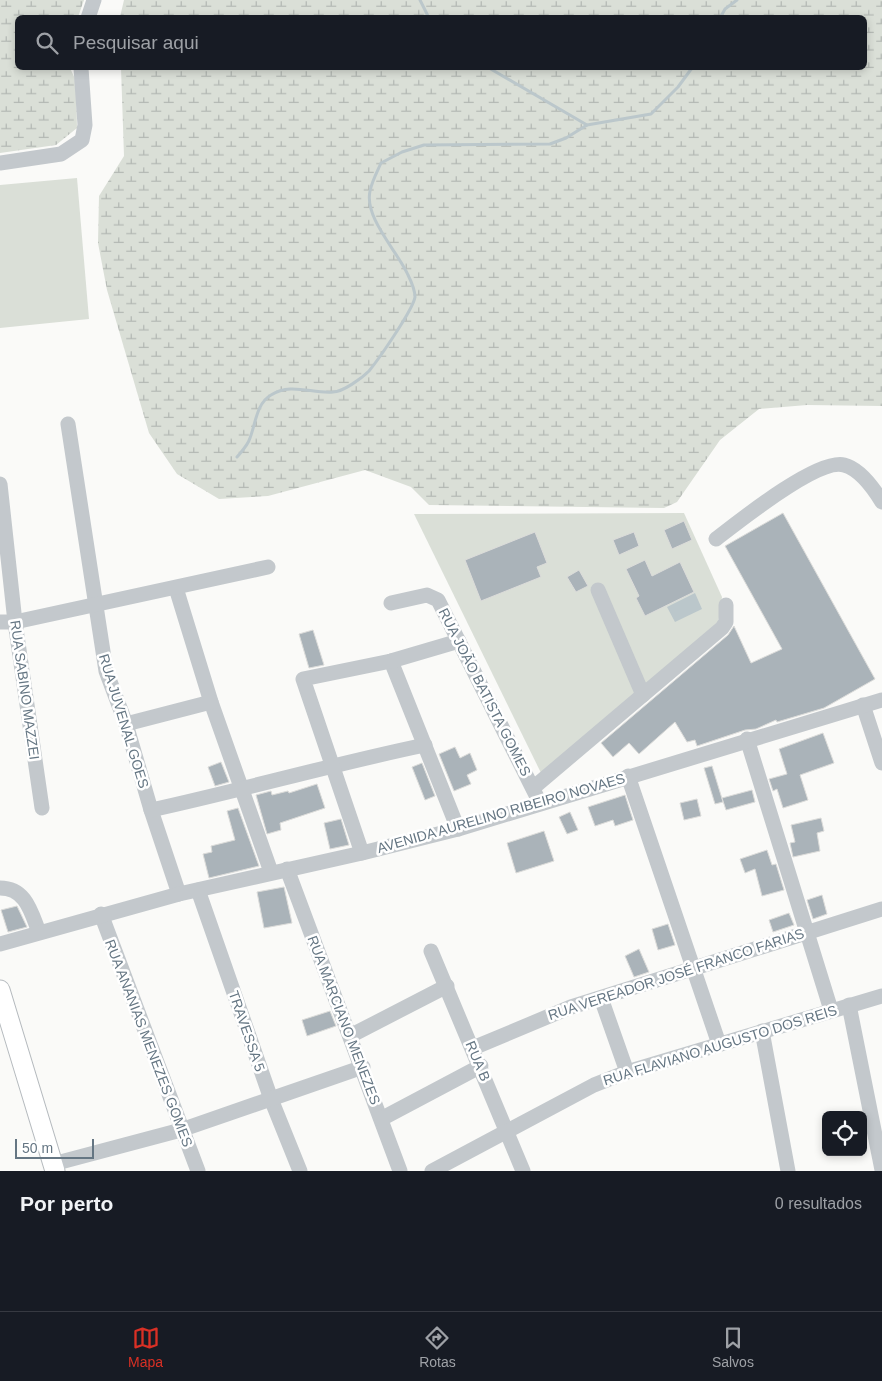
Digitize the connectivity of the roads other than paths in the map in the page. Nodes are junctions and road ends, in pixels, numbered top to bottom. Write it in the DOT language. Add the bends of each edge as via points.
graph roads {
  1 [pos="94,0"];
  2 [pos="89,15"];
  3 [pos="81,70"];
  4 [pos="0,163"];
  5 [pos="68,424"];
  6 [pos="0,484"];
  7 [pos="882,502"];
  8 [pos="716,539"];
  9 [pos="268,567"];
  10 [pos="176,588"];
  11 [pos="598,590"];
  12 [pos="391,603"];
  13 [pos="94,604"];
  14 [pos="726,605"];
  15 [pos="7,622"];
  16 [pos="459,641"];
  17 [pos="391,661"];
  18 [pos="643,695"];
  19 [pos="882,700"];
  20 [pos="211,702"];
  21 [pos="863,705"];
  22 [pos="126,724"];
  23 [pos="747,739"];
  24 [pos="425,745"];
  25 [pos="882,763"];
  26 [pos="331,765"];
  27 [pos="628,776"];
  28 [pos="533,788"];
  29 [pos="242,790"];
  30 [pos="540,803"];
  31 [pos="42,808"];
  32 [pos="151,810"];
  33 [pos="458,829"];
  34 [pos="362,854"];
  35 [pos="287,869"];
  36 [pos="271,872"];
  37 [pos="0,888"];
  38 [pos="198,890"];
  39 [pos="179,894"];
  40 [pos="882,909"];
  41 [pos="101,914"];
  42 [pos="807,931"];
  43 [pos="39,932"];
  44 [pos="0,944"];
  45 [pos="431,951"];
  46 [pos="694,970"];
  47 [pos="447,986"];
  48 [pos="0,990"];
  49 [pos="882,996"];
  50 [pos="602,998"];
  51 [pos="849,1005"];
  52 [pos="831,1010"];
  53 [pos="762,1032"];
  54 [pos="350,1036"];
  55 [pos="719,1044"];
  56 [pos="473,1048"];
  57 [pos="362,1066"];
  58 [pos="481,1066"];
  59 [pos="627,1072"];
  60 [pos="271,1099"];
  61 [pos="381,1119"];
  62 [pos="507,1129"];
  63 [pos="181,1130"];
  64 [pos="54,1168"];
  65 [pos="882,1170"];
  66 [pos="198,1171"];
  67 [pos="300,1171"];
  68 [pos="400,1171"];
  69 [pos="432,1171"];
  70 [pos="523,1171"];
  71 [pos="788,1171"];
  1 -- 2 [label="street"];
  3 -- 4 [label="street" via="85,125 82,140 60,154"];
  5 -- 13 [label="street, RUA JUVENAL GOES"];
  6 -- 15 [label="street, RUA SABINO MAZZEI"];
  7 -- 8 [label="street" via="853,468 834,464 764,503"];
  9 -- 10 [label="street"];
  10 -- 13 [label="street"];
  10 -- 20 [label="street"];
  11 -- 18 [label="street"];
  12 -- 16 [label="street, RUA JOÃO BATISTA GOMES" via="427,595 436,598"];
  13 -- 15 [label="street"];
  13 -- 22 [label="street, RUA JUVENAL GOES" via="106,670"];
  14 -- 18 [label="street" via="726,622 722,628"];
  15 -- 31 [label="street, RUA SABINO MAZZEI"];
  16 -- 17 [label="street"];
  16 -- 28 [label="street, RUA JOÃO BATISTA GOMES"];
  17 -- 24 [label="street"];
  17 -- 26 [label="street" via="304,679"];
  18 -- 28 [label="street"];
  19 -- 21 [label="street, AVENIDA AURELINO RIBEIRO NOVAES"];
  20 -- 22 [label="street"];
  20 -- 29 [label="street"];
  21 -- 23 [label="street, AVENIDA AURELINO RIBEIRO NOVAES"];
  21 -- 25 [label="street"];
  22 -- 32 [label="street, RUA JUVENAL GOES"];
  23 -- 27 [label="street, AVENIDA AURELINO RIBEIRO NOVAES"];
  23 -- 42 [label="street"];
  24 -- 26 [label="street"];
  24 -- 33 [label="street"];
  26 -- 29 [label="street"];
  26 -- 34 [label="street"];
  27 -- 30 [label="street, AVENIDA AURELINO RIBEIRO NOVAES"];
  27 -- 46 [label="street"];
  28 -- 30 [label="street, RUA JOÃO BATISTA GOMES"];
  29 -- 32 [label="street"];
  29 -- 36 [label="street"];
  30 -- 33 [label="street, AVENIDA AURELINO RIBEIRO NOVAES"];
  32 -- 39 [label="street, RUA JUVENAL GOES"];
  33 -- 34 [label="street, AVENIDA AURELINO RIBEIRO NOVAES"];
  34 -- 35 [label="street, AVENIDA AURELINO RIBEIRO NOVAES"];
  35 -- 36 [label="street, AVENIDA AURELINO RIBEIRO NOVAES"];
  35 -- 54 [label="street, RUA MARCIANO MENEZES"];
  36 -- 38 [label="street, AVENIDA AURELINO RIBEIRO NOVAES"];
  37 -- 43 [label="street" via="13,890 25,898"];
  38 -- 39 [label="street, AVENIDA AURELINO RIBEIRO NOVAES"];
  38 -- 60 [label="street, TRAVESSA 5"];
  39 -- 41 [label="street, AVENIDA AURELINO RIBEIRO NOVAES"];
  40 -- 42 [label="street, RUA VEREADOR JOSÉ FRANCO FARIAS"];
  41 -- 43 [label="street, AVENIDA AURELINO RIBEIRO NOVAES"];
  41 -- 63 [label="street, RUA ANANIAS MENEZES GOMES"];
  42 -- 46 [label="street, RUA VEREADOR JOSÉ FRANCO FARIAS"];
  42 -- 52 [label="street"];
  43 -- 44 [label="street, AVENIDA AURELINO RIBEIRO NOVAES"];
  45 -- 47 [label="street, RUA B"];
  46 -- 50 [label="street, RUA VEREADOR JOSÉ FRANCO FARIAS"];
  46 -- 55 [label="street"];
  47 -- 54 [label="street"];
  47 -- 56 [label="street, RUA B"];
  48 -- 64 [label="main road"];
  49 -- 51 [label="street, RUA FLAVIANO AUGUSTO DOS REIS"];
  50 -- 56 [label="street, RUA VEREADOR JOSÉ FRANCO FARIAS" via="512,1030"];
  50 -- 59 [label="street"];
  51 -- 52 [label="street, RUA FLAVIANO AUGUSTO DOS REIS"];
  51 -- 65 [label="street"];
  52 -- 53 [label="street, RUA FLAVIANO AUGUSTO DOS REIS"];
  53 -- 55 [label="street, RUA FLAVIANO AUGUSTO DOS REIS"];
  53 -- 71 [label="street"];
  54 -- 57 [label="street, RUA MARCIANO MENEZES"];
  55 -- 59 [label="street, RUA FLAVIANO AUGUSTO DOS REIS"];
  56 -- 58 [label="street, RUA B"];
  57 -- 60 [label="street"];
  57 -- 61 [label="street, RUA MARCIANO MENEZES"];
  58 -- 61 [label="street"];
  58 -- 62 [label="street, RUA B"];
  59 -- 62 [label="street, RUA FLAVIANO AUGUSTO DOS REIS"];
  60 -- 63 [label="street"];
  60 -- 67 [label="street, TRAVESSA 5"];
  61 -- 68 [label="street, RUA MARCIANO MENEZES"];
  62 -- 69 [label="street, RUA FLAVIANO AUGUSTO DOS REIS"];
  62 -- 70 [label="street, RUA B"];
  63 -- 64 [label="street"];
  63 -- 66 [label="street, RUA ANANIAS MENEZES GOMES"];
}
